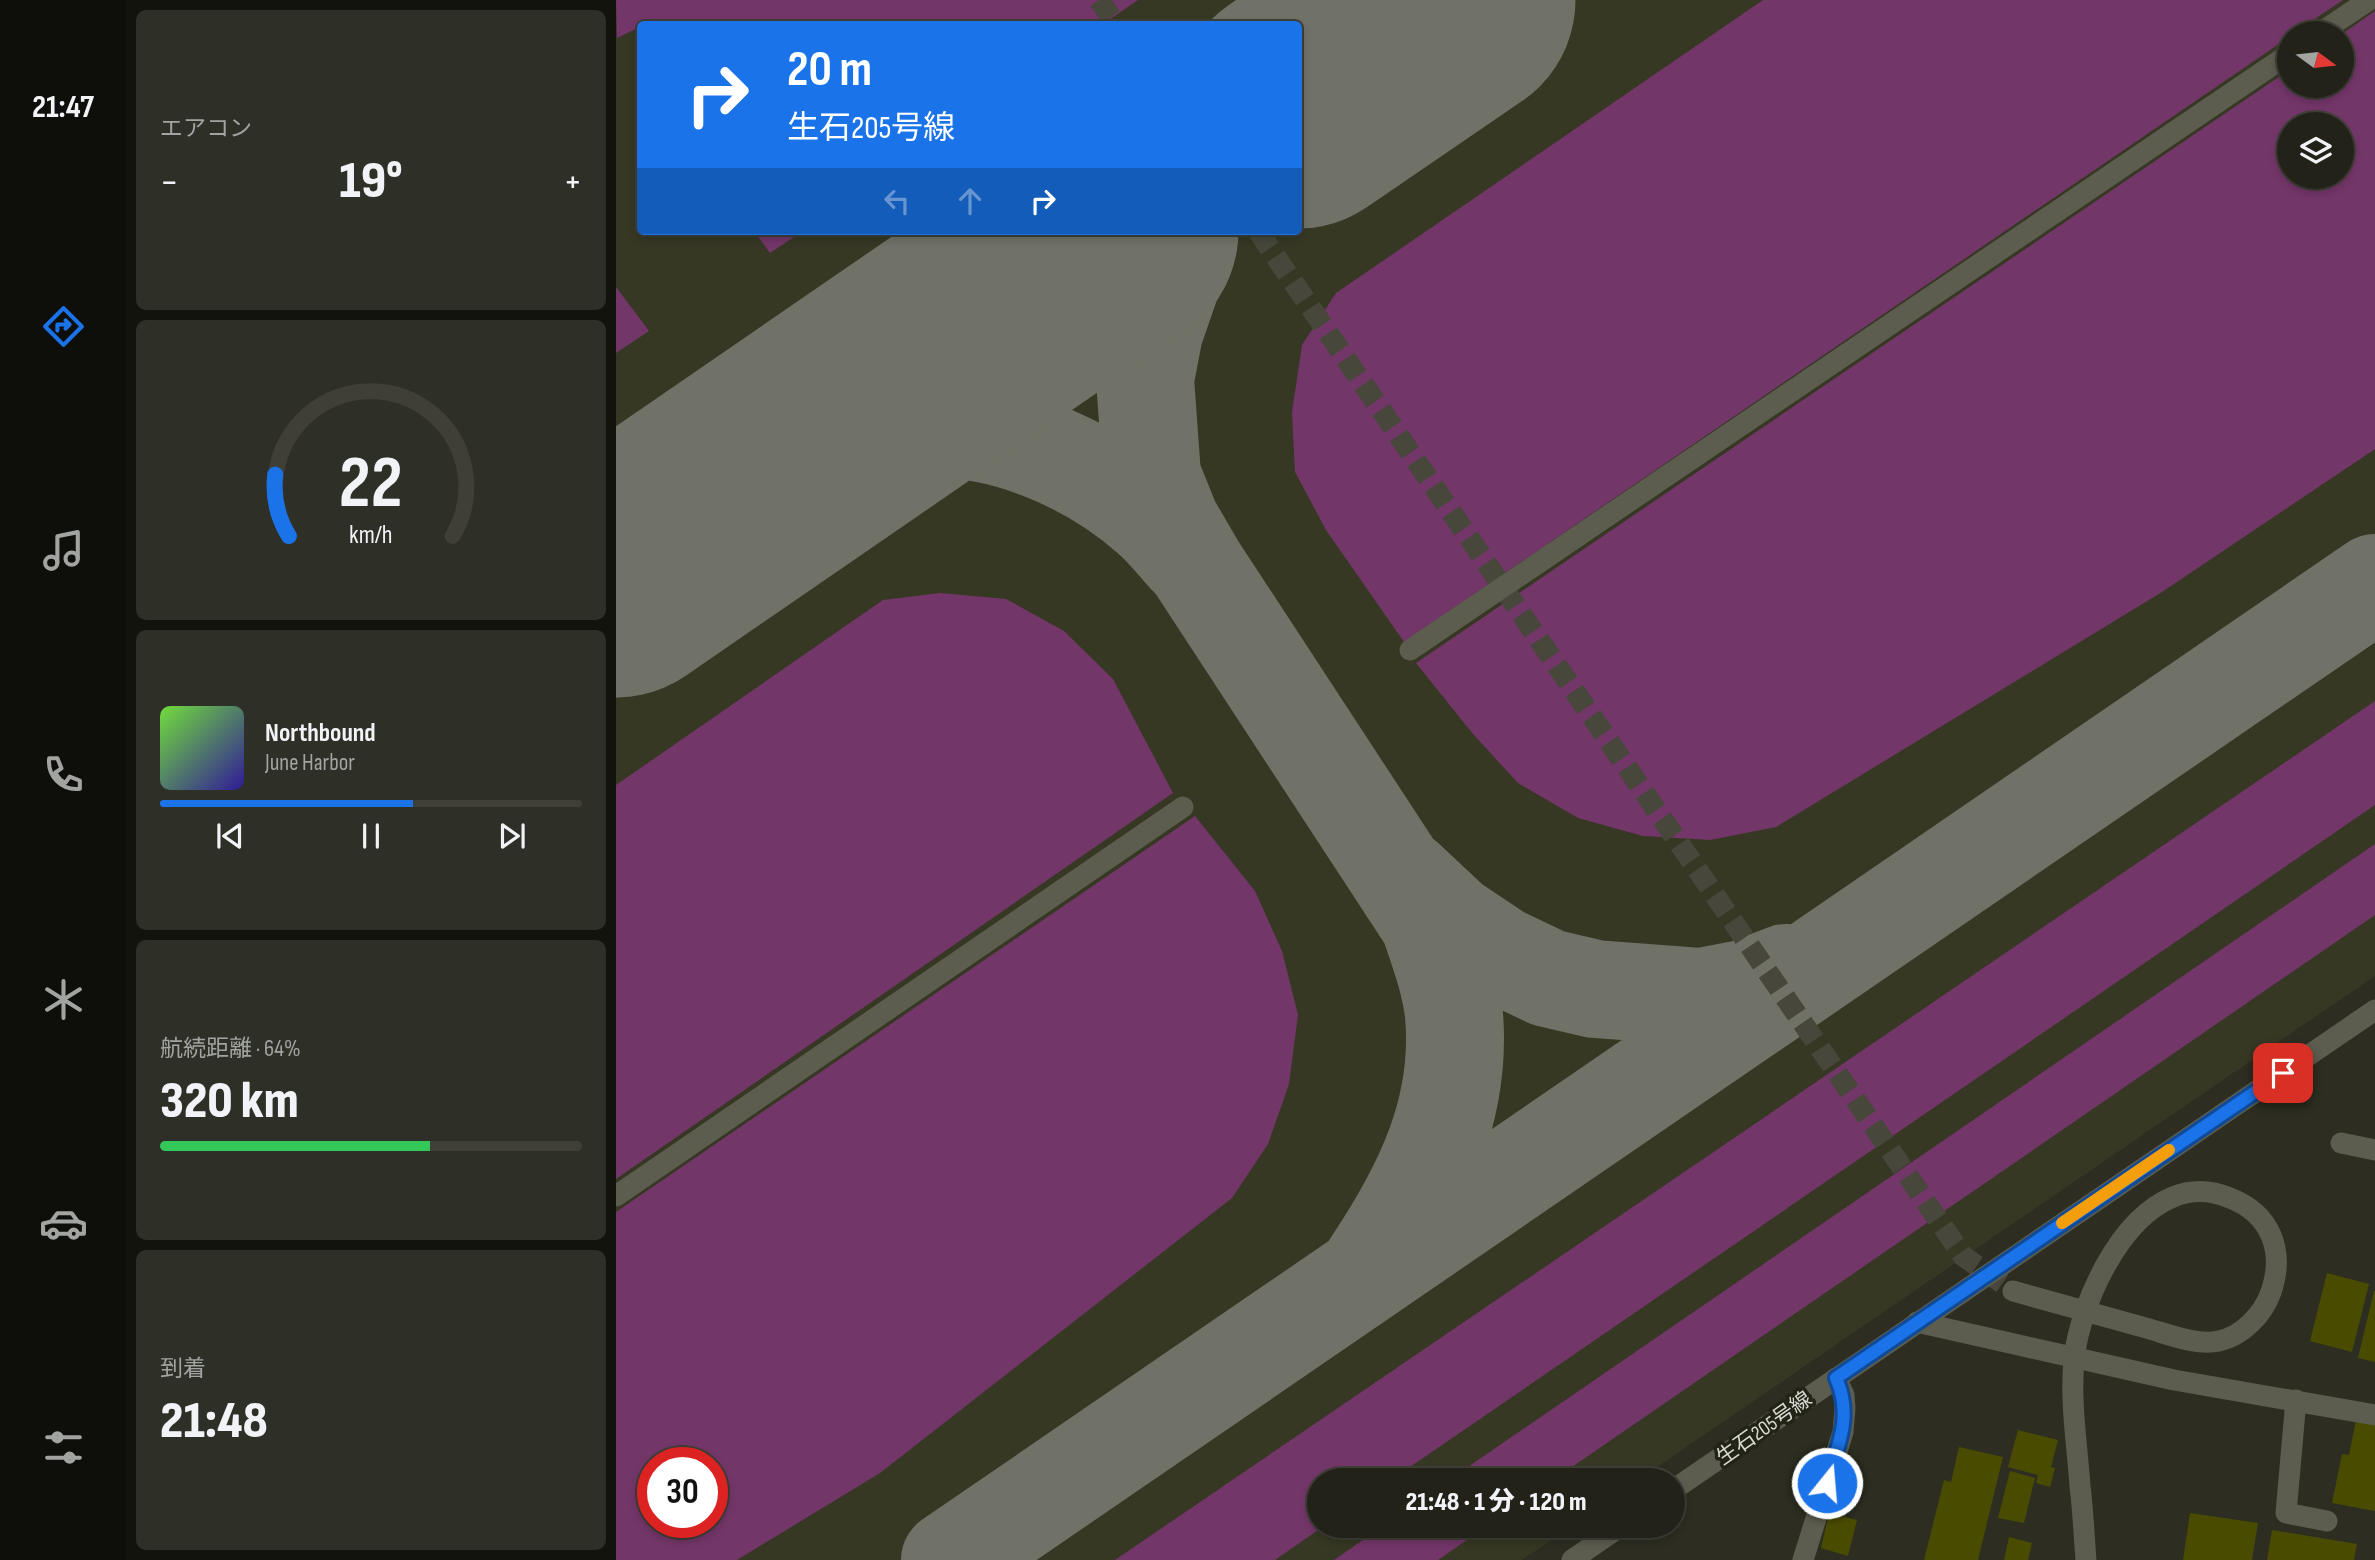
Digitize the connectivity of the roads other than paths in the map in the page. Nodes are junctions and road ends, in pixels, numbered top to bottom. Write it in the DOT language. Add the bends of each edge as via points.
graph roads {
  1 [pos="2369,0"];
  2 [pos="2338,21"];
  3 [pos="2277,62"];
  4 [pos="1410,650"];
  5 [pos="1183,807"];
  6 [pos="2375,1010"];
  7 [pos="2341,1143"];
  8 [pos="2375,1150"];
  9 [pos="616,1196"];
  10 [pos="2013,1291"];
  11 [pos="1917,1322"];
  12 [pos="2075,1357"];
  13 [pos="1836,1378"];
  14 [pos="2296,1399"];
  15 [pos="2375,1415"];
  16 [pos="1685,1482"];
  17 [pos="2327,1521"];
  18 [pos="1604,1538"];
  19 [pos="1572,1560"];
  20 [pos="1802,1560"];
  21 [pos="2086,1560"];
  1 -- 2 [label="street"];
  3 -- 4 [label="street"];
  5 -- 9 [label="street"];
  6 -- 11 [label="street, 生石205号線"];
  7 -- 8 [label="street"];
  10 -- 12 [label="street" via="2187,1339 2220,1341 2249,1326 2269,1299 2277,1267 2276,1248 2259,1215 2242,1203 2204,1191 2173,1197 2145,1214 2102,1270 2094,1290 2080,1332"];
  11 -- 12 [label="street"];
  11 -- 13 [label="street, 生石205号線"];
  12 -- 14 [label="street" via="2174,1380"];
  12 -- 21 [label="street" via="2072,1406"];
  13 -- 16 [label="street, 生石205号線"];
  13 -- 20 [label="street" via="1844,1395 1843,1432"];
  14 -- 15 [label="street"];
  14 -- 17 [label="street" via="2286,1513"];
  18 -- 19 [label="street"];
}
